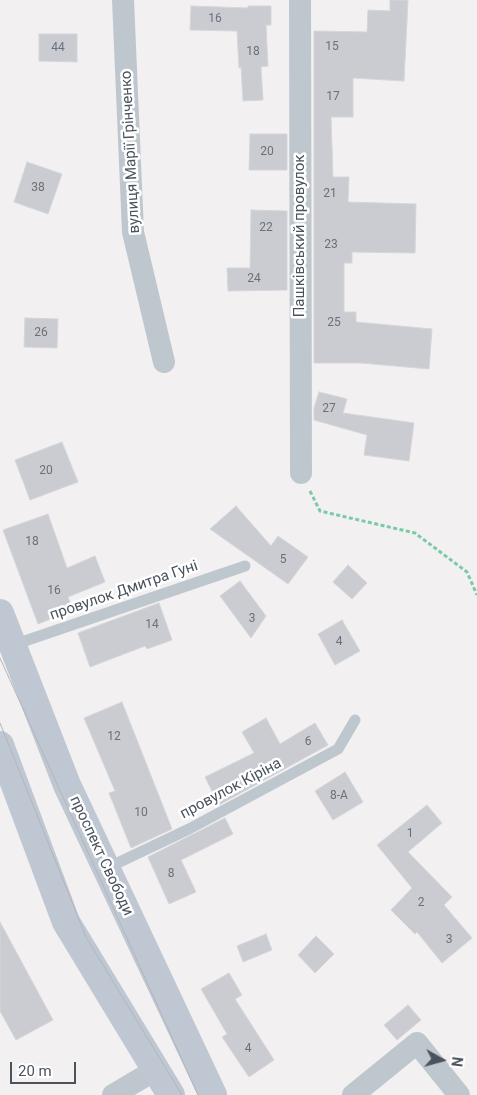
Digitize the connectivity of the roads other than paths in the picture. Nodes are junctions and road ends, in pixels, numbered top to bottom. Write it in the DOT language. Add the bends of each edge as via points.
graph roads {
  1 [pos="123,0"];
  2 [pos="300,0"];
  3 [pos="164,362"];
  4 [pos="302,473"];
  5 [pos="245,566"];
  6 [pos="0,613"];
  7 [pos="13,645"];
  8 [pos="355,720"];
  9 [pos="0,745"];
  10 [pos="107,868"];
  11 [pos="157,1069"];
  12 [pos="213,1093"];
  13 [pos="113,1095"];
  14 [pos="171,1095"];
  15 [pos="352,1095"];
  16 [pos="459,1095"];
  1 -- 3 [label="street, вулиця Марії Грінченко" via="133,232"];
  2 -- 4 [label="street, Пашківський провулок"];
  5 -- 7 [label="lane, провулок Дмитра Гуні"];
  6 -- 7 [label="street, проспект Свободи"];
  7 -- 10 [label="street, проспект Свободи" via="67,785"];
  8 -- 10 [label="lane, провулок Кіріна" via="338,749 189,829"];
  9 -- 11 [label="street" via="66,922"];
  10 -- 12 [label="street, проспект Свободи"];
  11 -- 13 [label="street"];
  11 -- 14 [label="street"];
  15 -- 16 [label="street" via="417,1043"];
}
